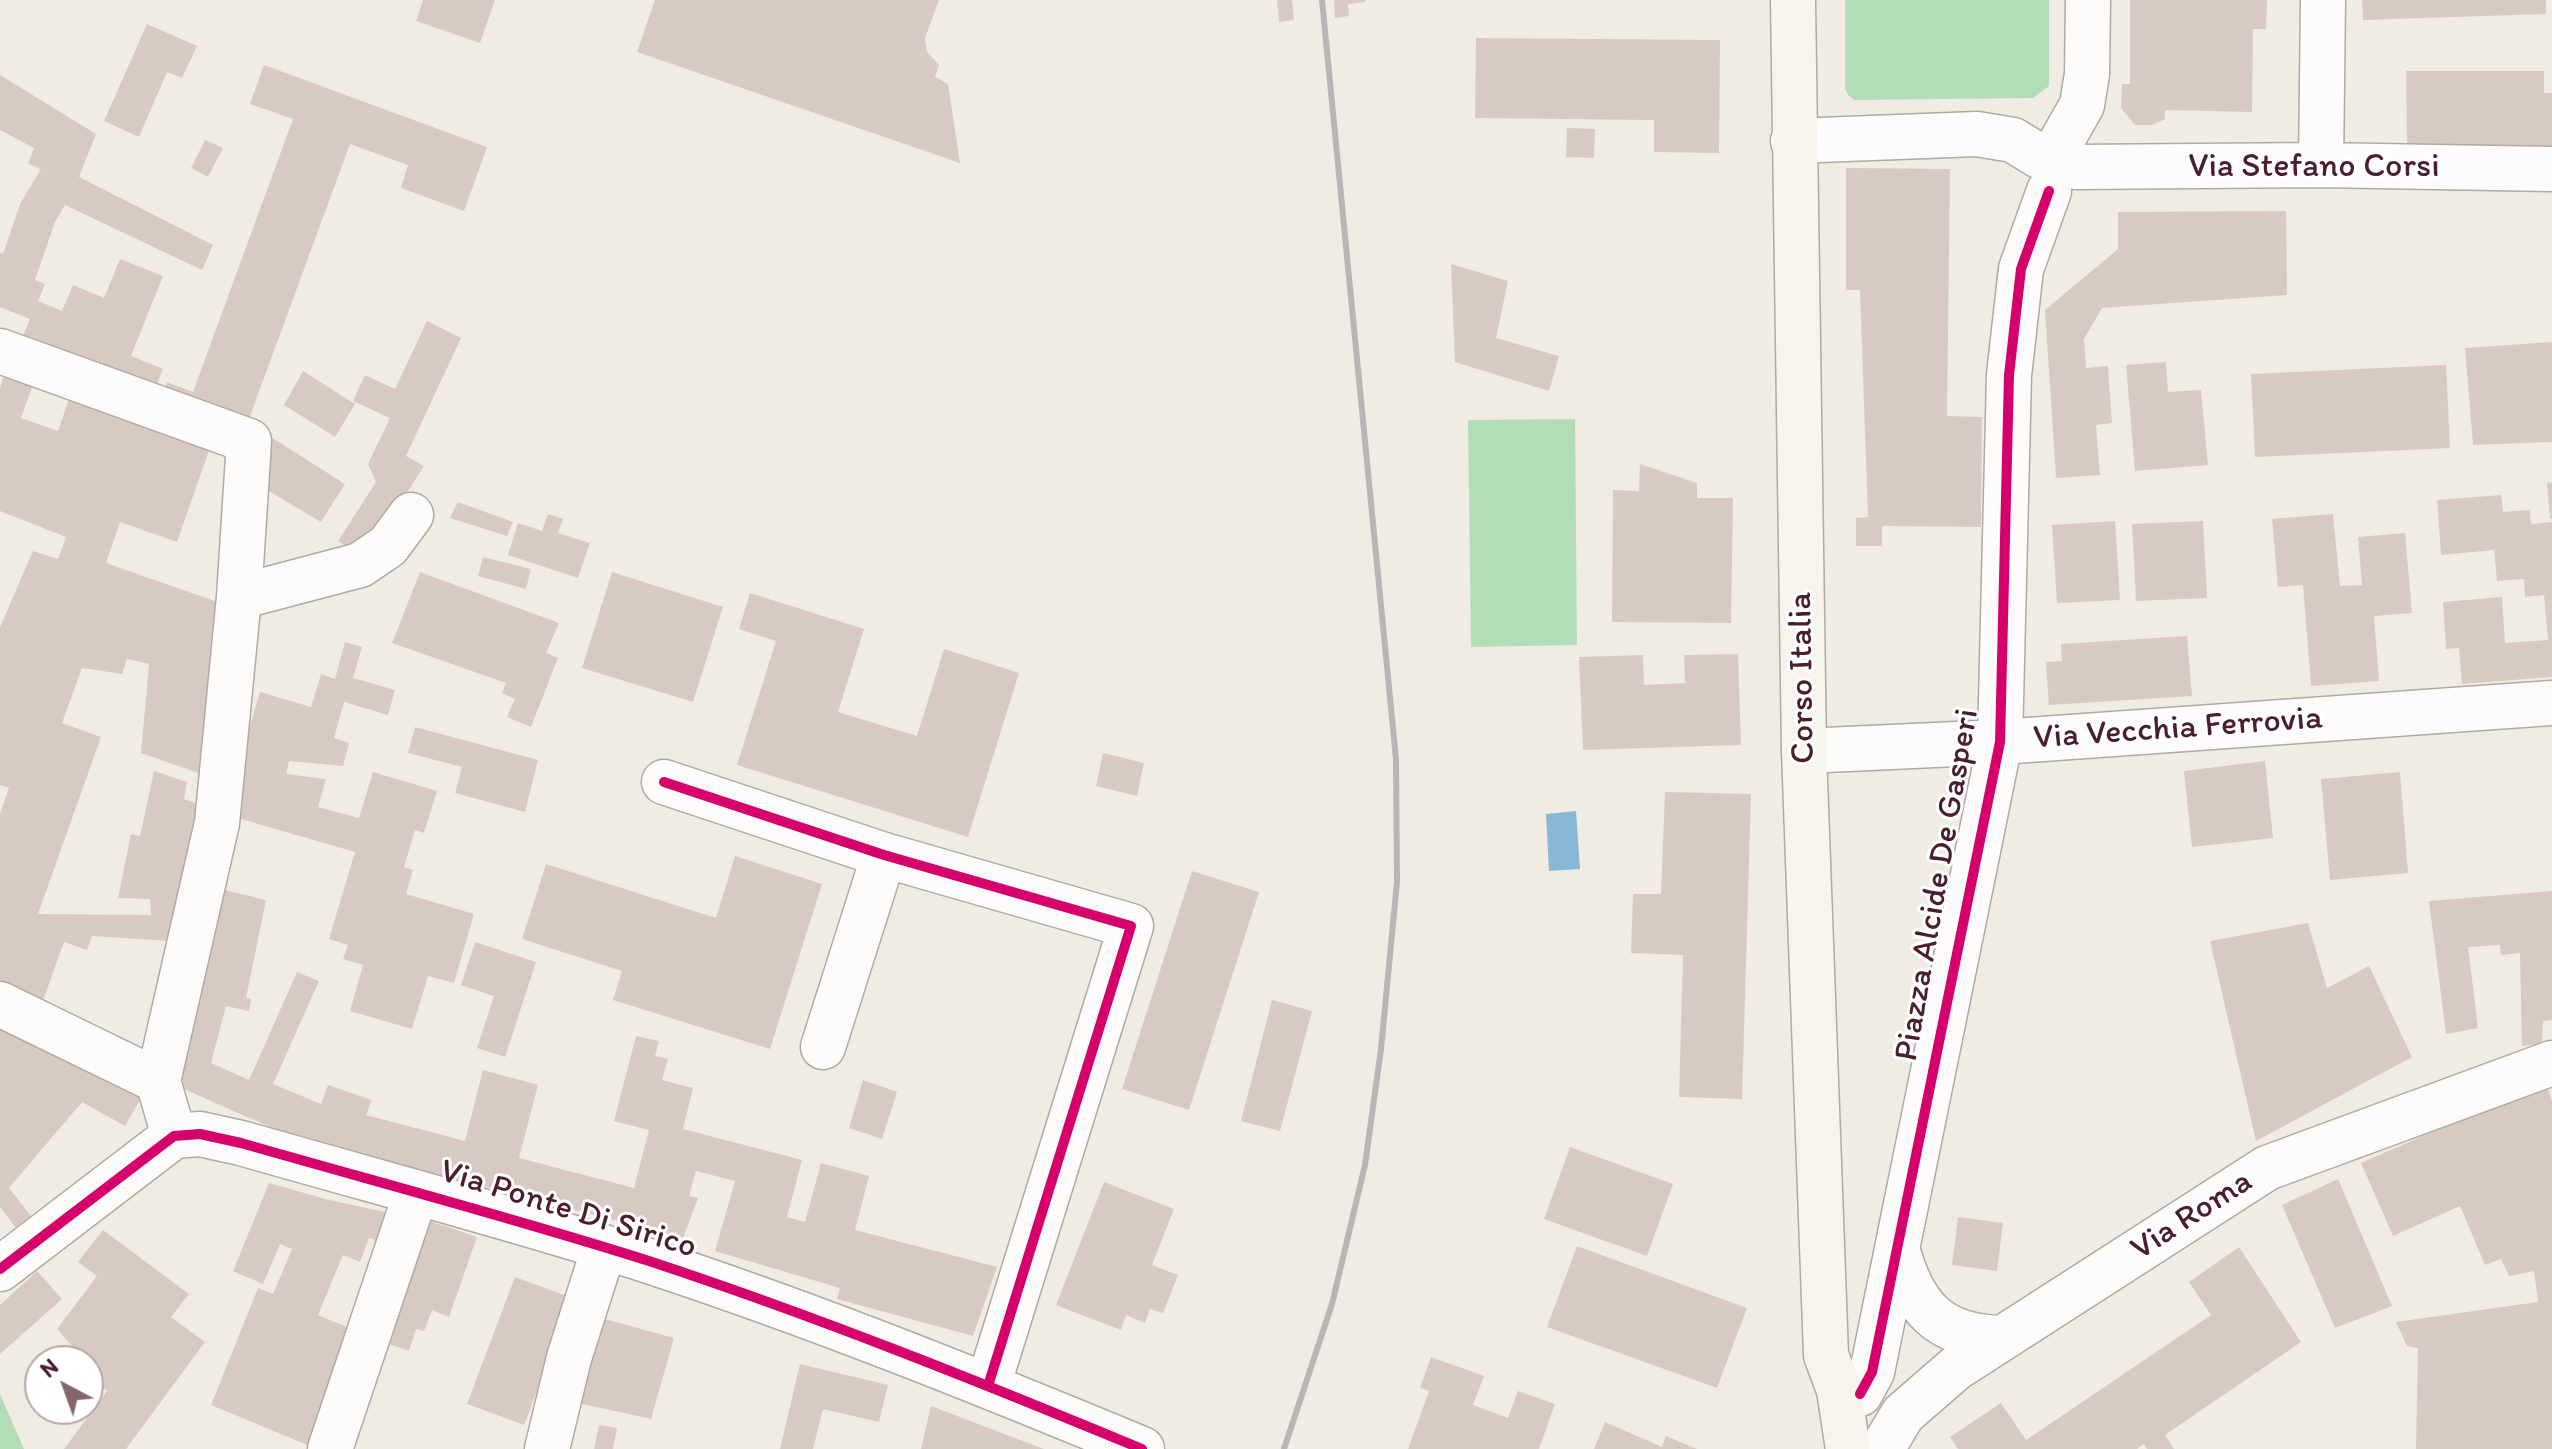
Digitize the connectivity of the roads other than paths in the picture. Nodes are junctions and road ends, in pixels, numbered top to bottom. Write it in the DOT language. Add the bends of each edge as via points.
graph roads {
  1 [pos="1793,0"];
  2 [pos="2088,0"];
  3 [pos="2323,0"];
  4 [pos="1793,141"];
  5 [pos="2321,165"];
  6 [pos="2055,166"];
  7 [pos="2552,169"];
  8 [pos="0,351"];
  9 [pos="411,515"];
  10 [pos="239,597"];
  11 [pos="2552,703"];
  12 [pos="2000,742"];
  13 [pos="1804,751"];
  14 [pos="664,782"];
  15 [pos="884,855"];
  16 [pos="0,1004"];
  17 [pos="823,1047"];
  18 [pos="2552,1063"];
  19 [pos="158,1081"];
  20 [pos="174,1136"];
  21 [pos="416,1193"];
  22 [pos="604,1248"];
  23 [pos="1897,1248"];
  24 [pos="0,1269"];
  25 [pos="2002,1338"];
  26 [pos="1835,1382"];
  27 [pos="988,1386"];
  28 [pos="1923,1395"];
  29 [pos="330,1449"];
  30 [pos="547,1449"];
  31 [pos="1142,1449"];
  32 [pos="1816,1449"];
  33 [pos="1848,1449"];
  34 [pos="1882,1449"];
  1 -- 4 [label="main road, Corso Italia"];
  2 -- 6 [label="street, Piazza Alcide De Gasperi" via="2082,105"];
  3 -- 5 [label="street"];
  4 -- 6 [label="street, Via Stefano Corsi" via="1977,134 2013,140"];
  4 -- 13 [label="main road, Corso Italia"];
  5 -- 6 [label="street, Via Stefano Corsi"];
  5 -- 7 [label="street, Via Stefano Corsi"];
  6 -- 12 [label="street, Piazza Alcide De Gasperi" via="2021,269 2009,375"];
  8 -- 10 [label="street" via="249,441"];
  9 -- 10 [label="street" via="388,546 360,565"];
  10 -- 19 [label="street" via="217,823"];
  11 -- 12 [label="street, Via Vecchia Ferrovia"];
  12 -- 13 [label="street, Via Vecchia Ferrovia"];
  12 -- 23 [label="street, Piazza Alcide De Gasperi"];
  13 -- 26 [label="main road, Corso Italia"];
  14 -- 15 [label="street"];
  15 -- 17 [label="street"];
  15 -- 27 [label="street" via="1131,926"];
  16 -- 19 [label="street"];
  18 -- 25 [label="street, Via Roma" via="2267,1168"];
  19 -- 20 [label="street"];
  20 -- 21 [label="street, Via Ponte Di Sirico" via="200,1134 241,1143"];
  20 -- 24 [label="street"];
  21 -- 22 [label="street, Via Ponte Di Sirico"];
  21 -- 29 [label="street"];
  22 -- 27 [label="street, Via Ponte Di Sirico" via="794,1312"];
  22 -- 30 [label="street"];
  23 -- 25 [label="street" via="1913,1291 1939,1321 1953,1331"];
  23 -- 26 [label="street, Piazza Alcide De Gasperi" via="1872,1372"];
  25 -- 28 [label="street, Via Roma"];
  26 -- 28 [label="street" via="1899,1400"];
  26 -- 32 [label="main road"];
  26 -- 33 [label="main road"];
  27 -- 31 [label="street, Via Ponte Di Sirico"];
  28 -- 34 [label="street, Via Roma" via="1903,1414"];
}
